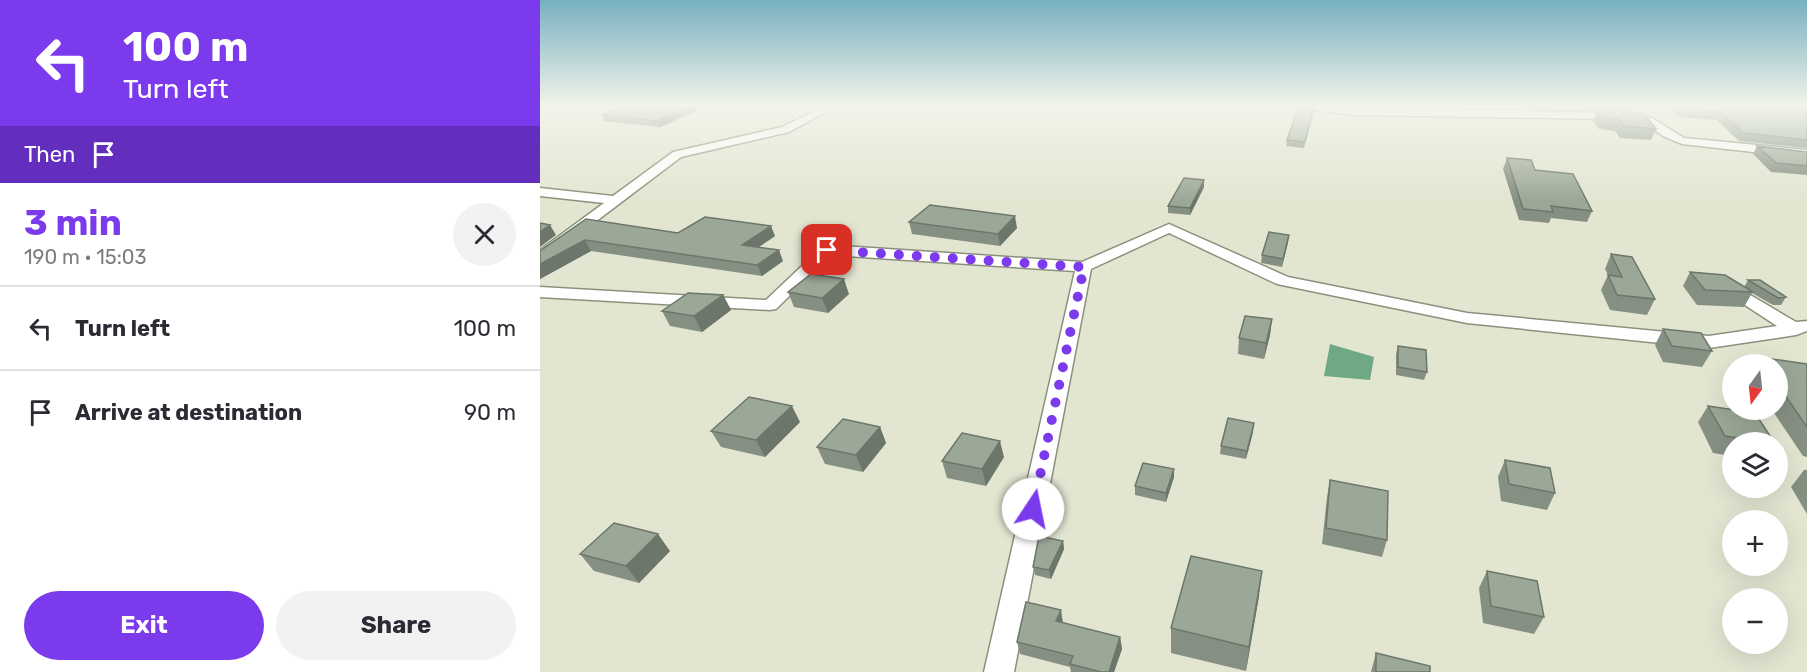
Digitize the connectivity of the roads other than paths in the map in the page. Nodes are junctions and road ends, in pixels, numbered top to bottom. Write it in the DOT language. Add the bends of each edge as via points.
graph roads {
  1 [pos="752,137"];
  2 [pos="1676,137"];
  3 [pos="1807,154"];
  4 [pos="540,192"];
  5 [pos="616,200"];
  6 [pos="540,257"];
  7 [pos="1084,267"];
  8 [pos="1709,275"];
  9 [pos="540,292"];
  10 [pos="1802,331"];
  11 [pos="999,672"];
  1 -- 5 [label="street" via="677,154"];
  2 -- 3 [label="street"];
  4 -- 5 [label="street"];
  5 -- 6 [label="street"];
  7 -- 9 [label="street" via="827,250 770,305"];
  7 -- 10 [label="street" via="1169,228 1282,280 1467,318 1710,342"];
  7 -- 11 [label="street"];
  8 -- 10 [label="street"];
}
